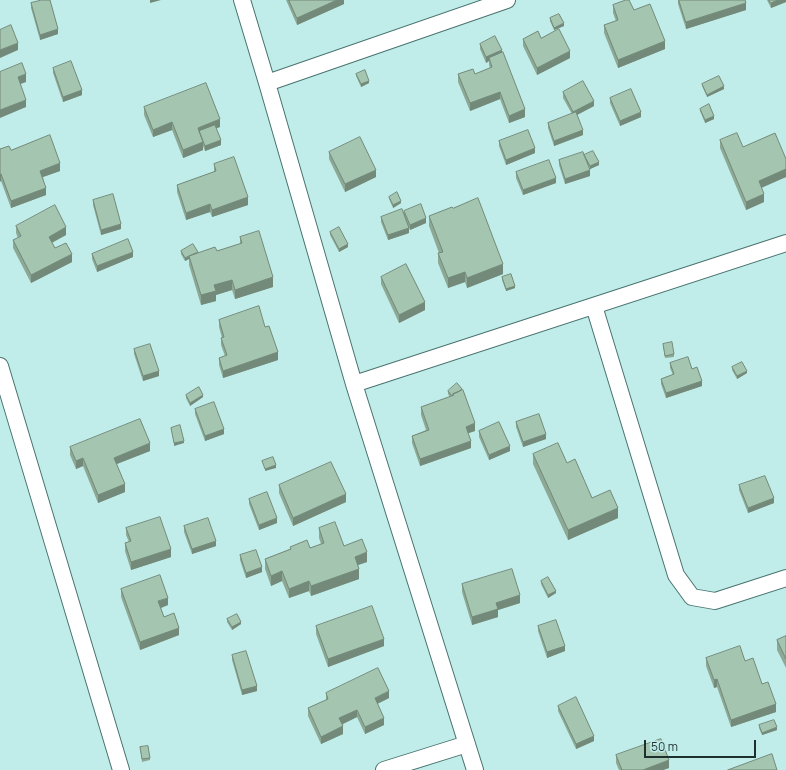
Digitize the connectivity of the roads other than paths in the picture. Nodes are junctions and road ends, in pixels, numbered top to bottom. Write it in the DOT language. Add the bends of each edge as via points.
graph roads {
  1 [pos="242,0"];
  2 [pos="507,0"];
  3 [pos="267,83"];
  4 [pos="786,243"];
  5 [pos="594,306"];
  6 [pos="0,366"];
  7 [pos="354,384"];
  8 [pos="786,578"];
  9 [pos="467,744"];
  10 [pos="121,770"];
  11 [pos="384,770"];
  12 [pos="475,770"];
  1 -- 3 [label="street"];
  2 -- 3 [label="street"];
  3 -- 7 [label="street"];
  4 -- 5 [label="street"];
  5 -- 7 [label="street"];
  5 -- 8 [label="street" via="676,574 692,597 715,601"];
  6 -- 10 [label="street"];
  7 -- 9 [label="street"];
  9 -- 11 [label="street"];
  9 -- 12 [label="street"];
}
